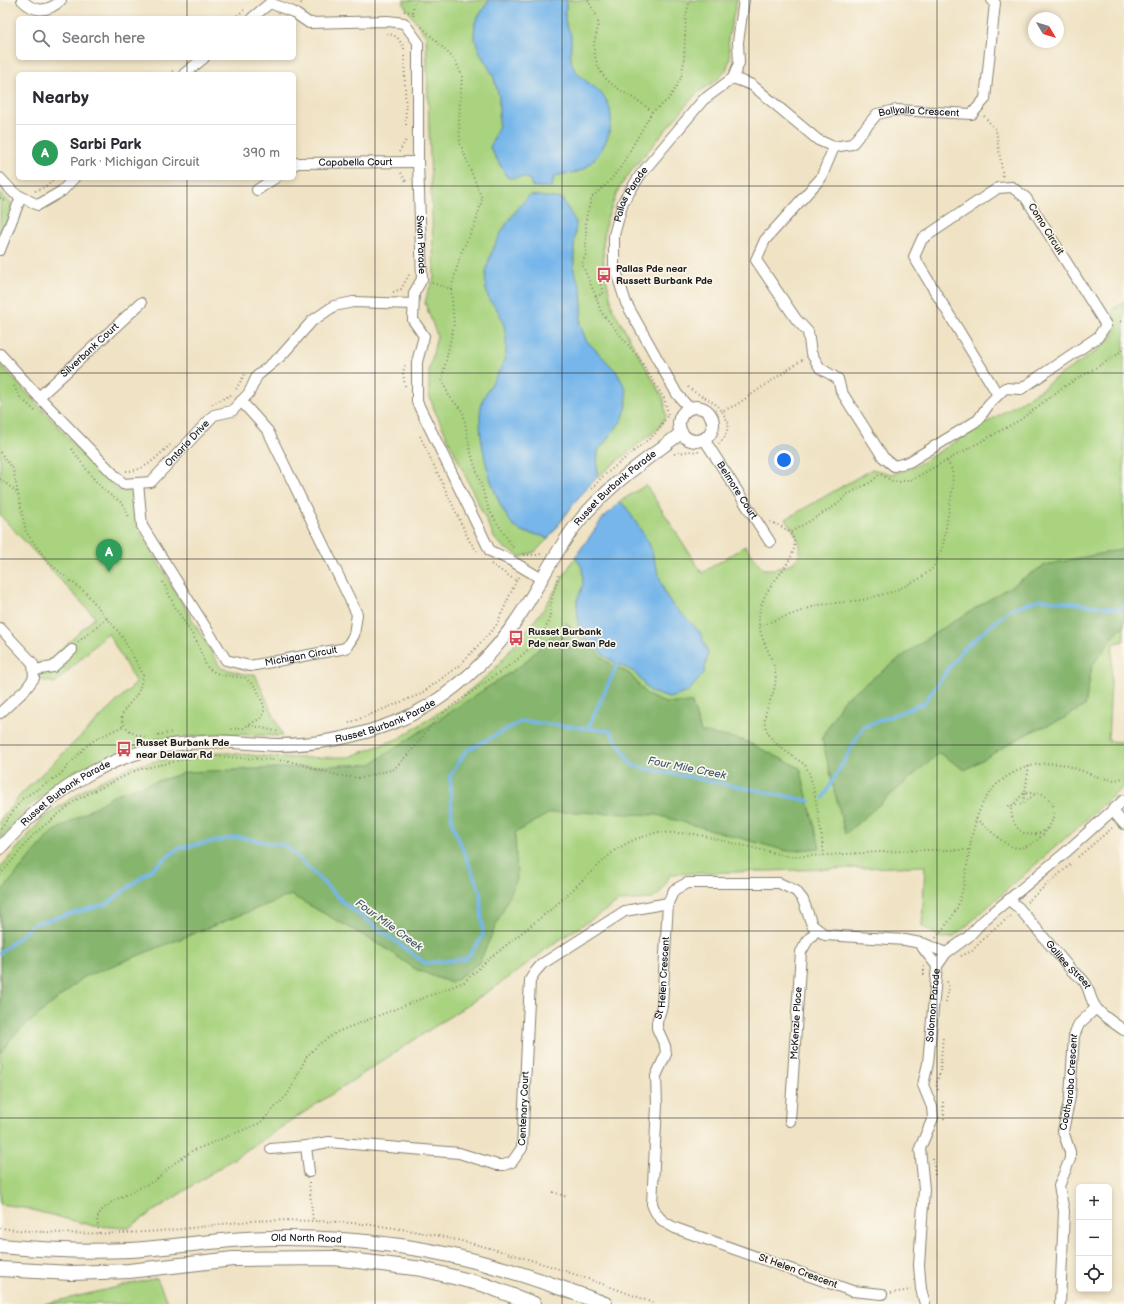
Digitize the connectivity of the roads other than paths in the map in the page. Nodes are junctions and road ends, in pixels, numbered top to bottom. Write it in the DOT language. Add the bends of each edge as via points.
graph roads {
  1 [pos="22,0"];
  2 [pos="62,0"];
  3 [pos="744,0"];
  4 [pos="992,0"];
  5 [pos="282,4"];
  6 [pos="254,16"];
  7 [pos="202,60"];
  8 [pos="186,72"];
  9 [pos="733,78"];
  10 [pos="834,147"];
  11 [pos="418,162"];
  12 [pos="296,164"];
  13 [pos="0,178"];
  14 [pos="72,180"];
  15 [pos="272,180"];
  16 [pos="257,190"];
  17 [pos="26,195"];
  18 [pos="0,250"];
  19 [pos="141,303"];
  20 [pos="413,304"];
  21 [pos="0,354"];
  22 [pos="998,395"];
  23 [pos="39,397"];
  24 [pos="241,402"];
  25 [pos="690,408"];
  26 [pos="681,433"];
  27 [pos="704,439"];
  28 [pos="138,483"];
  29 [pos="770,542"];
  30 [pos="542,579"];
  31 [pos="0,628"];
  32 [pos="72,650"];
  33 [pos="34,670"];
  34 [pos="0,713"];
  35 [pos="1124,800"];
  36 [pos="1113,810"];
  37 [pos="1122,822"];
  38 [pos="0,848"];
  39 [pos="1009,900"];
  40 [pos="668,903"];
  41 [pos="644,908"];
  42 [pos="667,916"];
  43 [pos="817,930"];
  44 [pos="929,950"];
  45 [pos="946,953"];
  46 [pos="936,966"];
  47 [pos="1096,1008"];
  48 [pos="1124,1030"];
  49 [pos="790,1121"];
  50 [pos="306,1146"];
  51 [pos="271,1148"];
  52 [pos="309,1172"];
  53 [pos="0,1246"];
  54 [pos="0,1269"];
  55 [pos="921,1289"];
  56 [pos="882,1294"];
  57 [pos="534,1304"];
  58 [pos="605,1304"];
  59 [pos="919,1304"];
  60 [pos="925,1304"];
  61 [pos="1060,1304"];
  1 -- 2 [label="street" via="31,8 44,10"];
  3 -- 9 [label="street" via="738,42 739,63"];
  4 -- 10 [label="street, Ballyalla Crescent" via="995,3 985,99 972,114 896,110 877,114 852,144"];
  5 -- 6 [label="street, Swan Parade" via="270,3"];
  5 -- 11 [label="street, Swan Parade" via="309,23 404,23 418,42"];
  7 -- 8 [label="street"];
  9 -- 10 [label="street" via="752,85 818,140"];
  9 -- 25 [label="street, Pallas Parade" via="702,100 641,174 623,202 614,235 614,265 626,303 677,394"];
  10 -- 22 [label="street" via="821,178 765,240 756,260 796,320 808,332 811,353 820,368 838,379 841,390 883,458 894,466 909,462 978,420"];
  11 -- 12 [label="street, Capabella Court"];
  11 -- 20 [label="street, Swan Parade" via="422,278 414,293"];
  13 -- 17 [label="street" via="14,193"];
  14 -- 17 [label="street" via="62,191 38,205"];
  15 -- 16 [label="street"];
  17 -- 18 [label="street"];
  19 -- 23 [label="street, Silverbank Court"];
  20 -- 24 [label="street, Ontario Drive" via="353,302 334,306 312,321 280,356 257,376 249,393"];
  20 -- 30 [label="street, Swan Parade" via="413,320 424,336 417,362 417,402 490,551"];
  21 -- 23 [label="street, Ontario Drive"];
  22 -- 22 [label="street, Como Circuit" via="1005,388 1021,389 1098,337 1106,325 1026,198 1012,186 998,188 922,239 914,257"];
  23 -- 28 [label="street, Ontario Drive" via="123,484"];
  24 -- 28 [label="street, Ontario Drive" via="232,411 214,414 151,482"];
  24 -- 28 [label="street, Michigan Circuit" via="268,431 357,614 354,635 346,648 250,666 226,660 142,526"];
  25 -- 26 [label="street" via="681,416"];
  25 -- 27 [label="street" via="706,410 712,419 711,433"];
  26 -- 27 [label="street" via="689,440"];
  26 -- 30 [label="street, Russet Burbank Parade" via="609,488 574,528"];
  27 -- 29 [label="street, Belmore Court" via="715,448"];
  30 -- 38 [label="street, Russet Burbank Parade" via="497,647 453,688 402,719 344,739 276,745 204,742 160,747 125,756 64,789 39,808"];
  31 -- 33 [label="street" via="30,660"];
  32 -- 33 [label="street" via="53,667"];
  33 -- 34 [label="street" via="34,678 30,684"];
  35 -- 36 [label="street, Solomon Parade"];
  36 -- 37 [label="street"];
  36 -- 39 [label="street, Solomon Parade"];
  39 -- 45 [label="street, Solomon Parade" via="984,920 968,938"];
  39 -- 47 [label="street, Galilee Street" via="1019,908 1072,971 1088,985"];
  40 -- 41 [label="street, Centenary Court"];
  40 -- 42 [label="street, St Helen Crescent"];
  40 -- 43 [label="street" via="674,890 687,883 779,883 796,891"];
  41 -- 42 [label="street, Centenary Court"];
  41 -- 50 [label="street, Centenary Court" via="625,911 542,964 532,976 522,1148 512,1162 496,1165 459,1153 329,1142"];
  42 -- 56 [label="street, St Helen Crescent" via="662,1006 657,1022 666,1054 656,1076 655,1085 657,1105 652,1204 655,1212 662,1221 675,1228 852,1291"];
  43 -- 44 [label="street" via="825,935 905,940 919,943"];
  43 -- 49 [label="street, McKenzie Place" via="801,952"];
  44 -- 45 [label="street"];
  44 -- 46 [label="street"];
  45 -- 46 [label="street, Solomon Parade"];
  46 -- 55 [label="street, Solomon Parade" via="928,1063 922,1085 932,1107 933,1118 920,1148 924,1189 919,1265"];
  47 -- 48 [label="street, Galilee Street"];
  47 -- 61 [label="street, Cootharaba Crescent" via="1079,1024 1074,1036 1070,1097 1063,1131 1070,1159 1059,1186 1064,1212"];
  50 -- 51 [label="street, Centenary Court"];
  50 -- 52 [label="street"];
  53 -- 58 [label="main road, Old North Road" via="100,1251 220,1240 275,1238 372,1242 499,1267"];
  54 -- 57 [label="main road, Old North Road" via="129,1271 233,1259 334,1258 422,1269 485,1285"];
  55 -- 59 [label="street, Solomon Parade"];
  55 -- 60 [label="street, Solomon Parade"];
}
